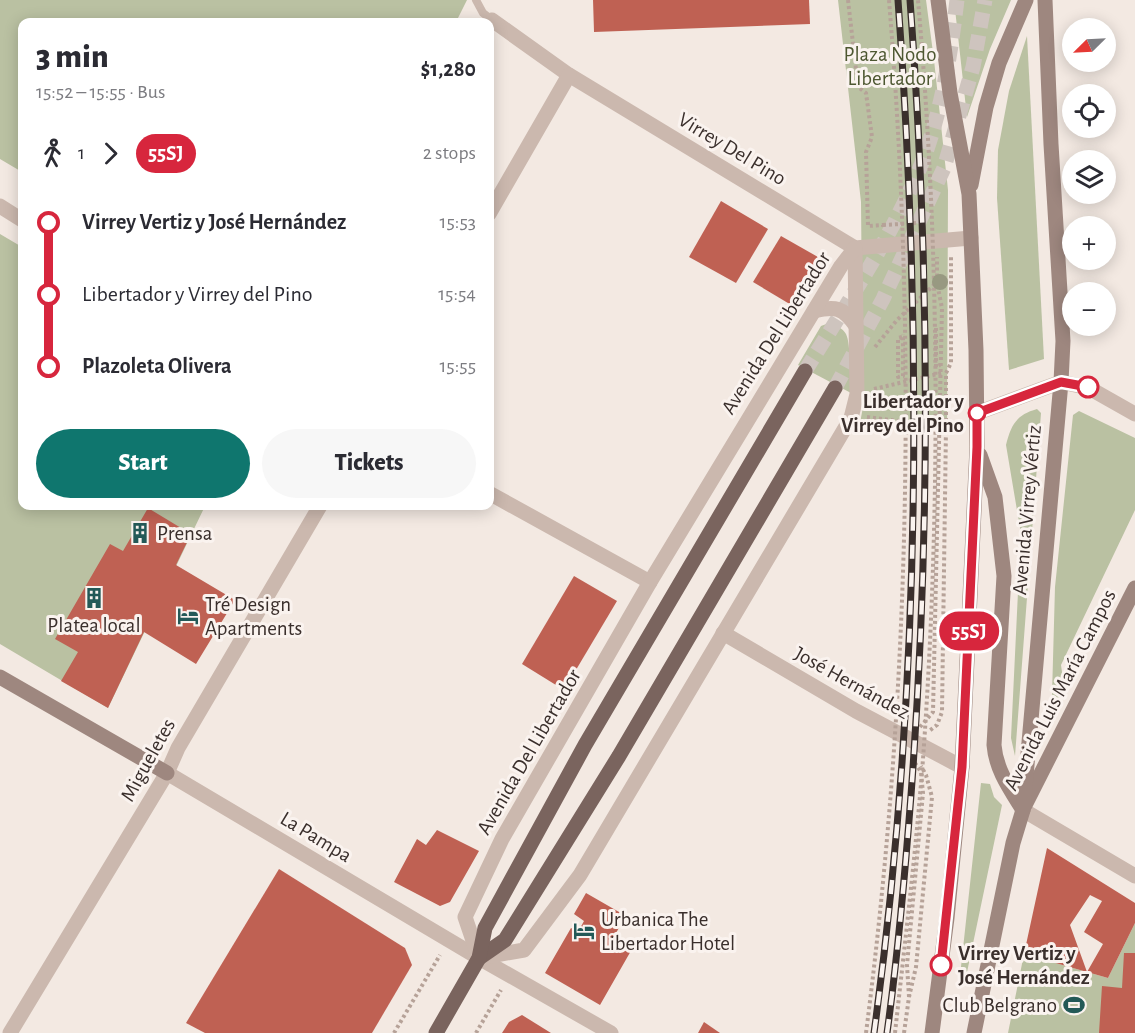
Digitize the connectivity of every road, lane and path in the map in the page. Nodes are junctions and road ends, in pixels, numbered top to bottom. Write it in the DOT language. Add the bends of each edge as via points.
graph roads {
  1 [pos="476,0"];
  2 [pos="848,0"];
  3 [pos="889,0"];
  4 [pos="918,0"];
  5 [pos="938,0"];
  6 [pos="1026,0"];
  7 [pos="1045,0"];
  8 [pos="489,18"];
  9 [pos="494,21"];
  10 [pos="569,75"];
  11 [pos="969,194"];
  12 [pos="494,205"];
  13 [pos="0,206"];
  14 [pos="18,217"];
  15 [pos="883,225"];
  16 [pos="971,238"];
  17 [pos="944,240"];
  18 [pos="881,246"];
  19 [pos="855,248"];
  20 [pos="937,283"];
  21 [pos="814,311"];
  22 [pos="856,326"];
  23 [pos="936,330"];
  24 [pos="903,336"];
  25 [pos="869,354"];
  26 [pos="805,371"];
  27 [pos="943,373"];
  28 [pos="869,381"];
  29 [pos="1061,382"];
  30 [pos="835,388"];
  31 [pos="867,408"];
  32 [pos="977,413"];
  33 [pos="1135,414"];
  34 [pos="859,417"];
  35 [pos="938,425"];
  36 [pos="946,427"];
  37 [pos="977,447"];
  38 [pos="494,496"];
  39 [pos="318,510"];
  40 [pos="650,582"];
  41 [pos="1135,588"];
  42 [pos="723,633"];
  43 [pos="0,676"];
  44 [pos="917,743"];
  45 [pos="962,767"];
  46 [pos="167,773"];
  47 [pos="1023,810"];
  48 [pos="1135,876"];
  49 [pos="449,940"];
  50 [pos="479,958"];
  51 [pos="909,997"];
  52 [pos="10,1033"];
  53 [pos="394,1033"];
  54 [pos="436,1033"];
  55 [pos="611,1033"];
  56 [pos="866,1033"];
  57 [pos="895,1033"];
  58 [pos="904,1033"];
  59 [pos="932,1033"];
  60 [pos="974,1033"];
  1 -- 8 [label="lane"];
  2 -- 15 [label="path" via="858,87 866,93 872,137 866,152 868,226"];
  3 -- 24 [label="path, bridge" via="903,231"];
  4 -- 23 [label="path, bridge"];
  5 -- 11 [label="main road"];
  6 -- 11 [label="main road" via="999,63"];
  7 -- 29 [label="main road" via="1063,341"];
  9 -- 10 [label="street, Virrey Del Pino"];
  10 -- 12 [label="street"];
  10 -- 19 [label="street, Virrey Del Pino"];
  11 -- 16 [label="main road"];
  13 -- 14 [label="street"];
  15 -- 17 [label="path" via="937,221"];
  15 -- 18 [label="path"];
  16 -- 17 [label="street"];
  16 -- 32 [label="main road"];
  17 -- 18 [label="street"];
  17 -- 20 [label="path"];
  17 -- 27 [label="path" via="951,363"];
  18 -- 19 [label="street"];
  19 -- 21 [label="street, Avenida Del Libertador"];
  19 -- 22 [label="street, Avenida Del Libertador"];
  20 -- 25 [label="path" via="897,320"];
  20 -- 27 [label="path" via="942,308"];
  21 -- 22 [label="street" via="835,308 848,313"];
  21 -- 40 [label="street, Avenida Del Libertador"];
  22 -- 34 [label="street, Avenida Del Libertador"];
  23 -- 23 [label="path" via="936,367 940,366 941,330"];
  23 -- 57 [label="path, bridge" via="928,671 916,839"];
  24 -- 24 [label="path" via="903,376 898,377 898,338"];
  24 -- 56 [label="path, bridge" via="905,461 897,696 887,847"];
  26 -- 50 [label="main road" via="585,745 484,928"];
  27 -- 28 [label="path" via="870,390"];
  27 -- 35 [label="path"];
  27 -- 36 [label="path"];
  29 -- 32 [label="street"];
  29 -- 33 [label="street" via="1089,388"];
  29 -- 47 [label="main road, Avenida Virrey Vértiz"];
  30 -- 50 [label="main road" via="619,756 505,940"];
  31 -- 34 [label="path"];
  32 -- 37 [label="main road"];
  34 -- 35 [label="path"];
  34 -- 42 [label="street, Avenida Del Libertador"];
  35 -- 36 [label="path"];
  35 -- 44 [label="path" via="933,712 917,731"];
  36 -- 44 [label="path" via="942,712 937,725 922,734"];
  37 -- 45 [label="main road"];
  37 -- 47 [label="main road" via="994,497 1004,576 995,760"];
  38 -- 40 [label="street"];
  39 -- 46 [label="street, Migueletes"];
  40 -- 50 [label="street, Avenida Del Libertador" via="502,839 465,917"];
  41 -- 47 [label="main road, Avenida Luis María Campos"];
  42 -- 44 [label="street, José Hernández"];
  42 -- 50 [label="street, Avenida Del Libertador" via="580,875 538,932 524,950"];
  43 -- 46 [label="main road, La Pampa"];
  44 -- 45 [label="street, José Hernández"];
  44 -- 51 [label="path" via="912,754 921,772 923,793 907,965"];
  44 -- 51 [label="path" via="918,762 932,796 916,967"];
  45 -- 59 [label="main road"];
  46 -- 49 [label="street, La Pampa"];
  46 -- 52 [label="street, Migueletes"];
  47 -- 48 [label="street"];
  47 -- 60 [label="main road, Avenida Virrey Vértiz"];
  49 -- 50 [label="street, La Pampa"];
  49 -- 53 [label="path"];
  50 -- 54 [label="main road"];
  50 -- 55 [label="street, La Pampa"];
  51 -- 58 [label="path"];
}
